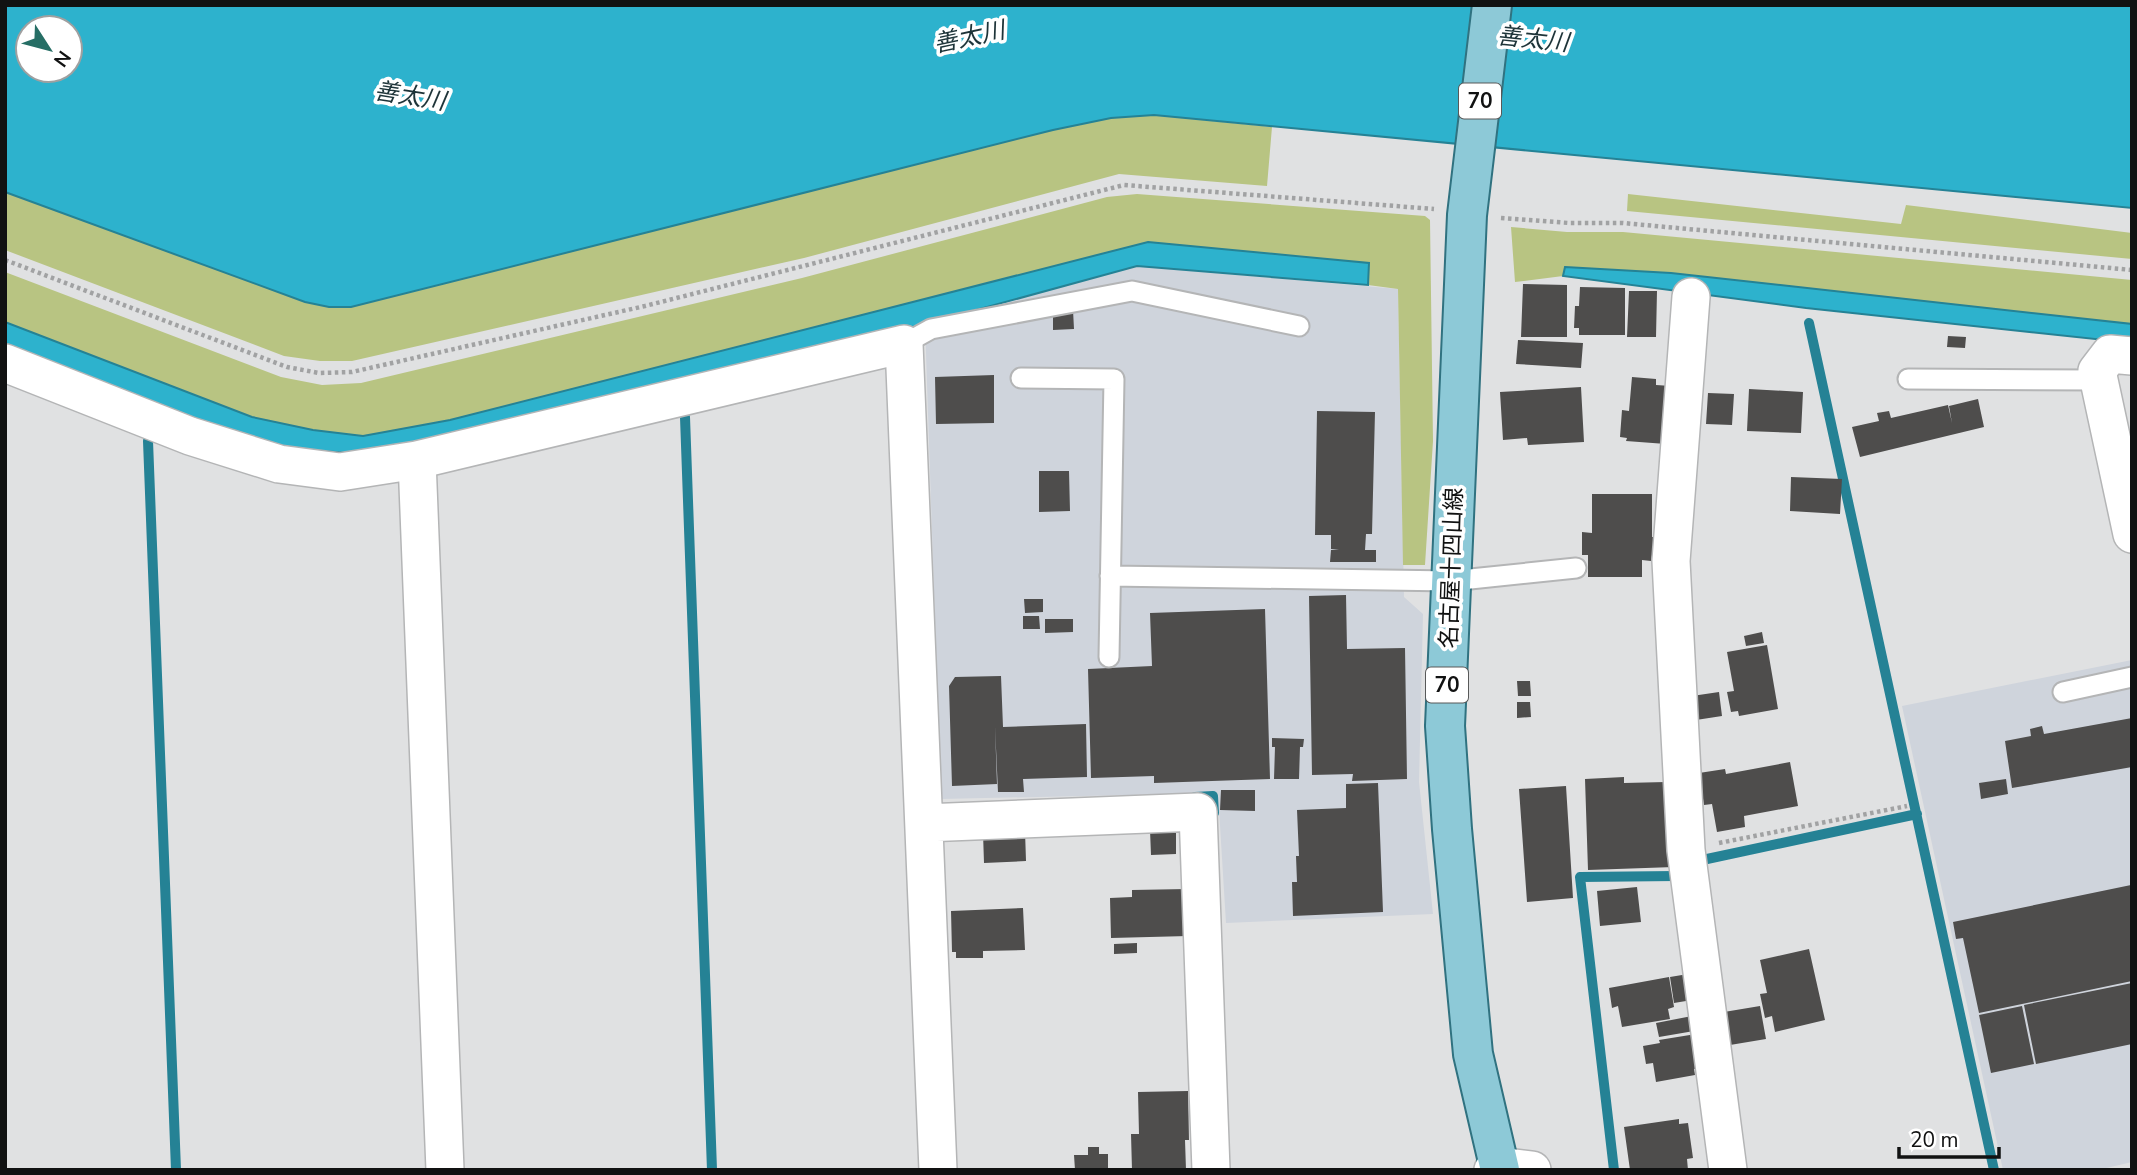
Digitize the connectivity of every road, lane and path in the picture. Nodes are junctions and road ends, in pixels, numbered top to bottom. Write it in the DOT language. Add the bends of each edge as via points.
graph roads {
  1 [pos="1492,5"];
  2 [pos="1468,206"];
  3 [pos="5,260"];
  4 [pos="2132,270"];
  5 [pos="1691,297"];
  6 [pos="1299,326"];
  7 [pos="904,344"];
  8 [pos="2132,356"];
  9 [pos="5,363"];
  10 [pos="1021,378"];
  11 [pos="1908,379"];
  12 [pos="2098,380"];
  13 [pos="417,460"];
  14 [pos="2132,534"];
  15 [pos="1576,568"];
  16 [pos="1110,576"];
  17 [pos="1451,581"];
  18 [pos="1109,656"];
  19 [pos="2132,677"];
  20 [pos="2063,692"];
  21 [pos="1907,806"];
  22 [pos="924,823"];
  23 [pos="1686,850"];
  24 [pos="1506,1169"];
  25 [pos="445,1170"];
  26 [pos="938,1170"];
  27 [pos="1211,1170"];
  28 [pos="1728,1170"];
  1 -- 2 [label="main road, 名古屋十四山線 / 70"];
  2 -- 3 [label="path" via="1425,207 1124,185 658,303 352,372 319,373 287,367"];
  2 -- 4 [label="path" via="1569,223 1623,223"];
  2 -- 17 [label="main road, 名古屋十四山線 / 70"];
  5 -- 23 [label="street" via="1671,561"];
  6 -- 7 [label="lane" via="1132,291 931,329"];
  7 -- 13 [label="street"];
  7 -- 22 [label="street"];
  8 -- 12 [label="street" via="2110,355 2097,372"];
  9 -- 13 [label="street" via="190,436 279,464 340,472"];
  10 -- 16 [label="lane" via="1114,379"];
  11 -- 12 [label="lane"];
  12 -- 14 [label="street"];
  13 -- 25 [label="street"];
  15 -- 17 [label="lane"];
  16 -- 17 [label="lane"];
  16 -- 18 [label="lane"];
  17 -- 24 [label="main road, 名古屋十四山線 / 70" via="1445,726 1451,829 1473,1054"];
  19 -- 20 [label="lane"];
  21 -- 23 [label="path"];
  22 -- 26 [label="street"];
  22 -- 27 [label="street" via="1198,812"];
  23 -- 28 [label="street"];
}
